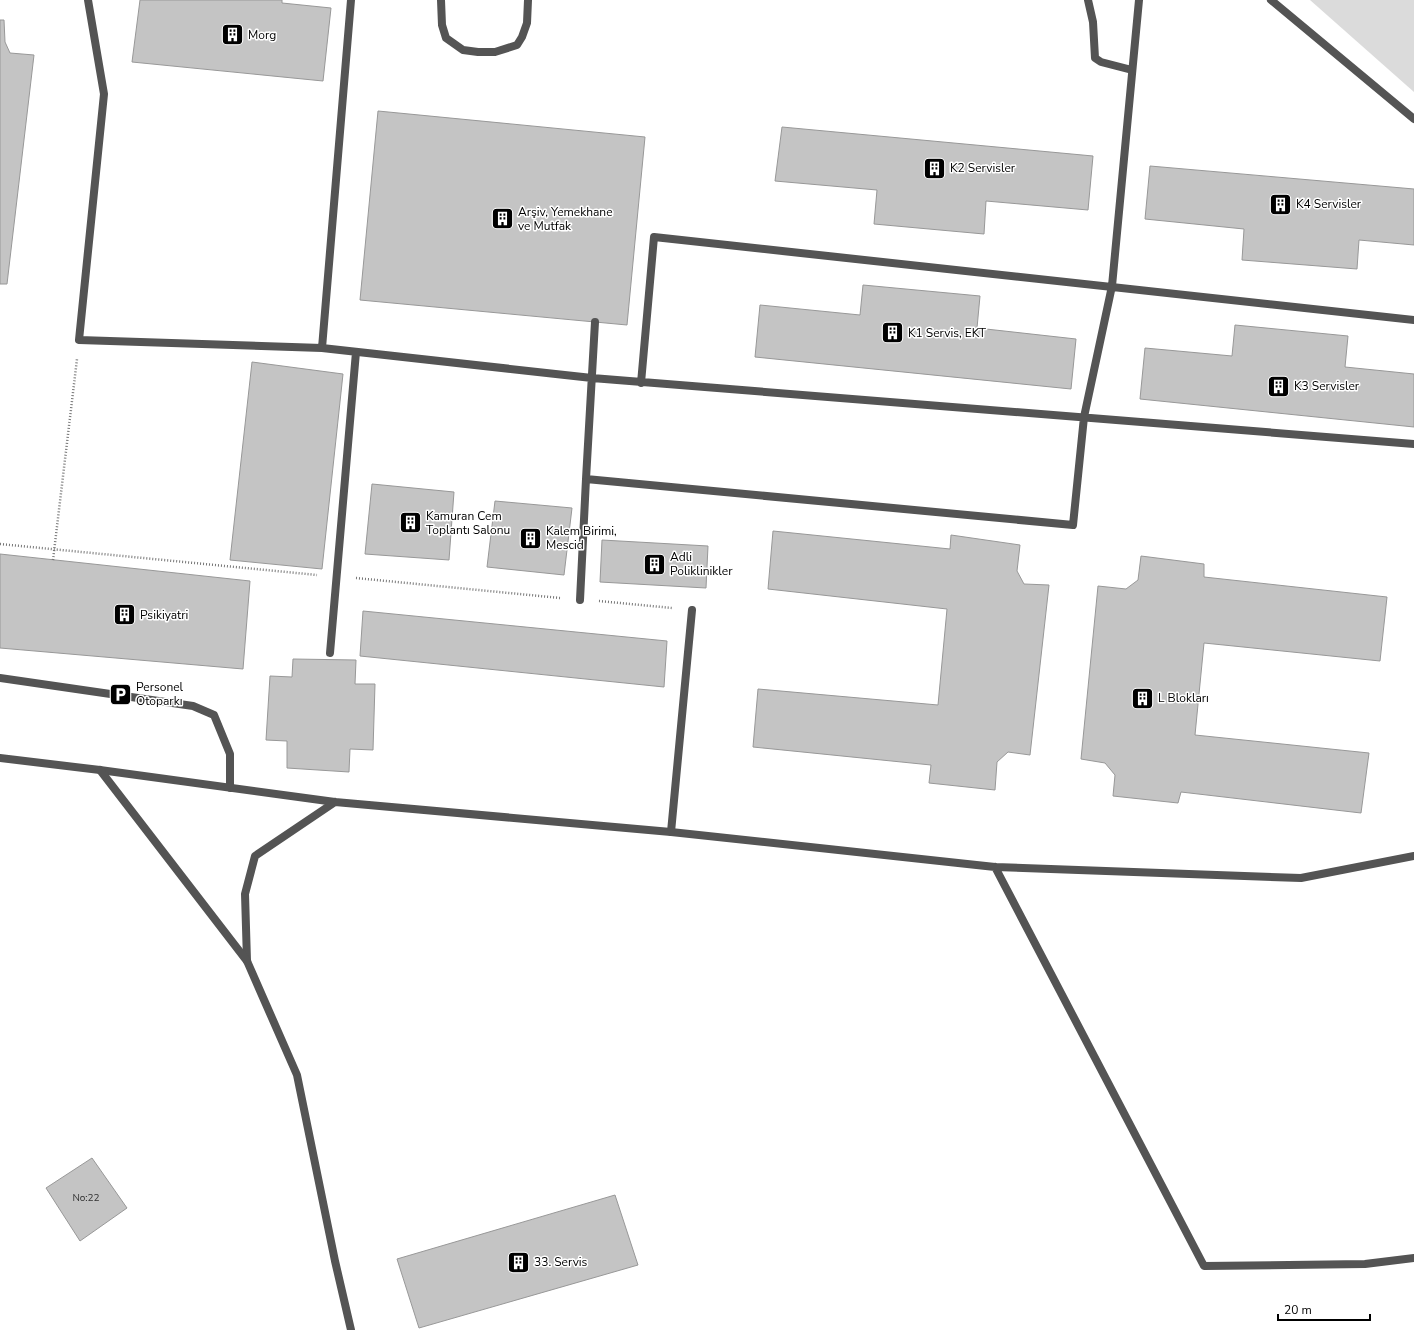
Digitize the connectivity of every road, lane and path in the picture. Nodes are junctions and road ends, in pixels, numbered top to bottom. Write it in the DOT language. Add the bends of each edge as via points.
graph roads {
  1 [pos="88,0"];
  2 [pos="351,0"];
  3 [pos="441,0"];
  4 [pos="528,0"];
  5 [pos="1088,0"];
  6 [pos="1139,0"];
  7 [pos="1271,0"];
  8 [pos="1132,70"];
  9 [pos="1414,119"];
  10 [pos="1112,286"];
  11 [pos="1414,320"];
  12 [pos="595,322"];
  13 [pos="79,340"];
  14 [pos="322,348"];
  15 [pos="356,352"];
  16 [pos="592,378"];
  17 [pos="641,383"];
  18 [pos="1084,417"];
  19 [pos="1414,444"];
  20 [pos="586,479"];
  21 [pos="53,560"];
  22 [pos="580,600"];
  23 [pos="692,610"];
  24 [pos="330,653"];
  25 [pos="0,678"];
  26 [pos="0,758"];
  27 [pos="100,770"];
  28 [pos="230,788"];
  29 [pos="335,802"];
  30 [pos="670,832"];
  31 [pos="1414,856"];
  32 [pos="995,867"];
  33 [pos="248,961"];
  34 [pos="1414,1258"];
  35 [pos="351,1330"];
  1 -- 13 [label="street" via="104,94"];
  2 -- 14 [label="street"];
  3 -- 4 [label="street" via="442,25 446,38 463,50 495,52 517,45 527,23"];
  5 -- 8 [label="street" via="1093,22 1095,58"];
  6 -- 8 [label="street"];
  7 -- 9 [label="street"];
  8 -- 10 [label="street"];
  10 -- 11 [label="street"];
  10 -- 17 [label="street" via="654,237"];
  10 -- 18 [label="street"];
  12 -- 16 [label="street"];
  13 -- 14 [label="street"];
  13 -- 21 [label="path"];
  14 -- 15 [label="street"];
  15 -- 16 [label="street"];
  15 -- 24 [label="street"];
  16 -- 17 [label="street"];
  16 -- 20 [label="street"];
  17 -- 18 [label="street"];
  18 -- 19 [label="street"];
  18 -- 20 [label="street" via="1073,525"];
  20 -- 22 [label="street"];
  23 -- 30 [label="street"];
  25 -- 28 [label="street" via="193,706 214,715 230,754"];
  26 -- 27 [label="street"];
  27 -- 28 [label="street"];
  27 -- 33 [label="street"];
  28 -- 29 [label="street"];
  29 -- 30 [label="street"];
  29 -- 33 [label="street" via="255,856 245,894"];
  30 -- 32 [label="street"];
  31 -- 32 [label="street" via="1301,878"];
  32 -- 34 [label="street" via="1204,1266 1365,1264"];
  33 -- 35 [label="street" via="298,1076"];
}
